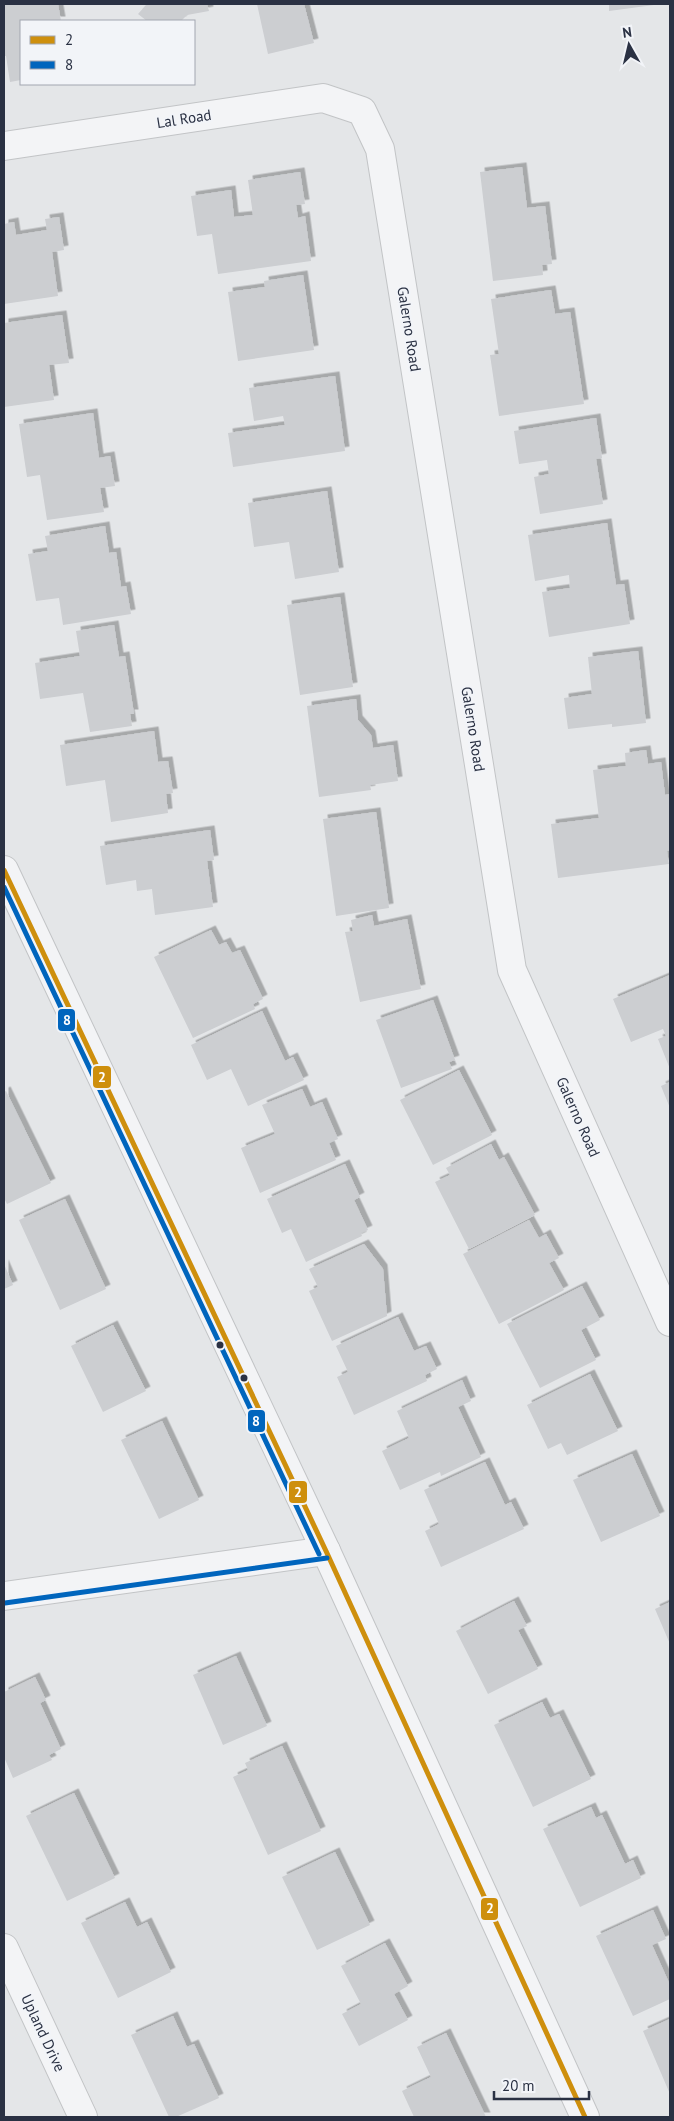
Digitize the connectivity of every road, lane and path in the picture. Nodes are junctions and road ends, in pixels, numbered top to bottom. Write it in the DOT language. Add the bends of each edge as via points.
graph roads {
  1 [pos="362,111"];
  2 [pos="4,146"];
  3 [pos="4,870"];
  4 [pos="670,1322"];
  5 [pos="326,1551"];
  6 [pos="4,1596"];
  7 [pos="4,1948"];
  8 [pos="83,2117"];
  9 [pos="585,2117"];
  1 -- 2 [label="street, Lal Road" via="323,98"];
  1 -- 4 [label="street, Galerno Road" via="380,149 512,970"];
  3 -- 5 [label="street"];
  5 -- 6 [label="street"];
  5 -- 9 [label="street"];
  7 -- 8 [label="street, Upland Drive"];
}
